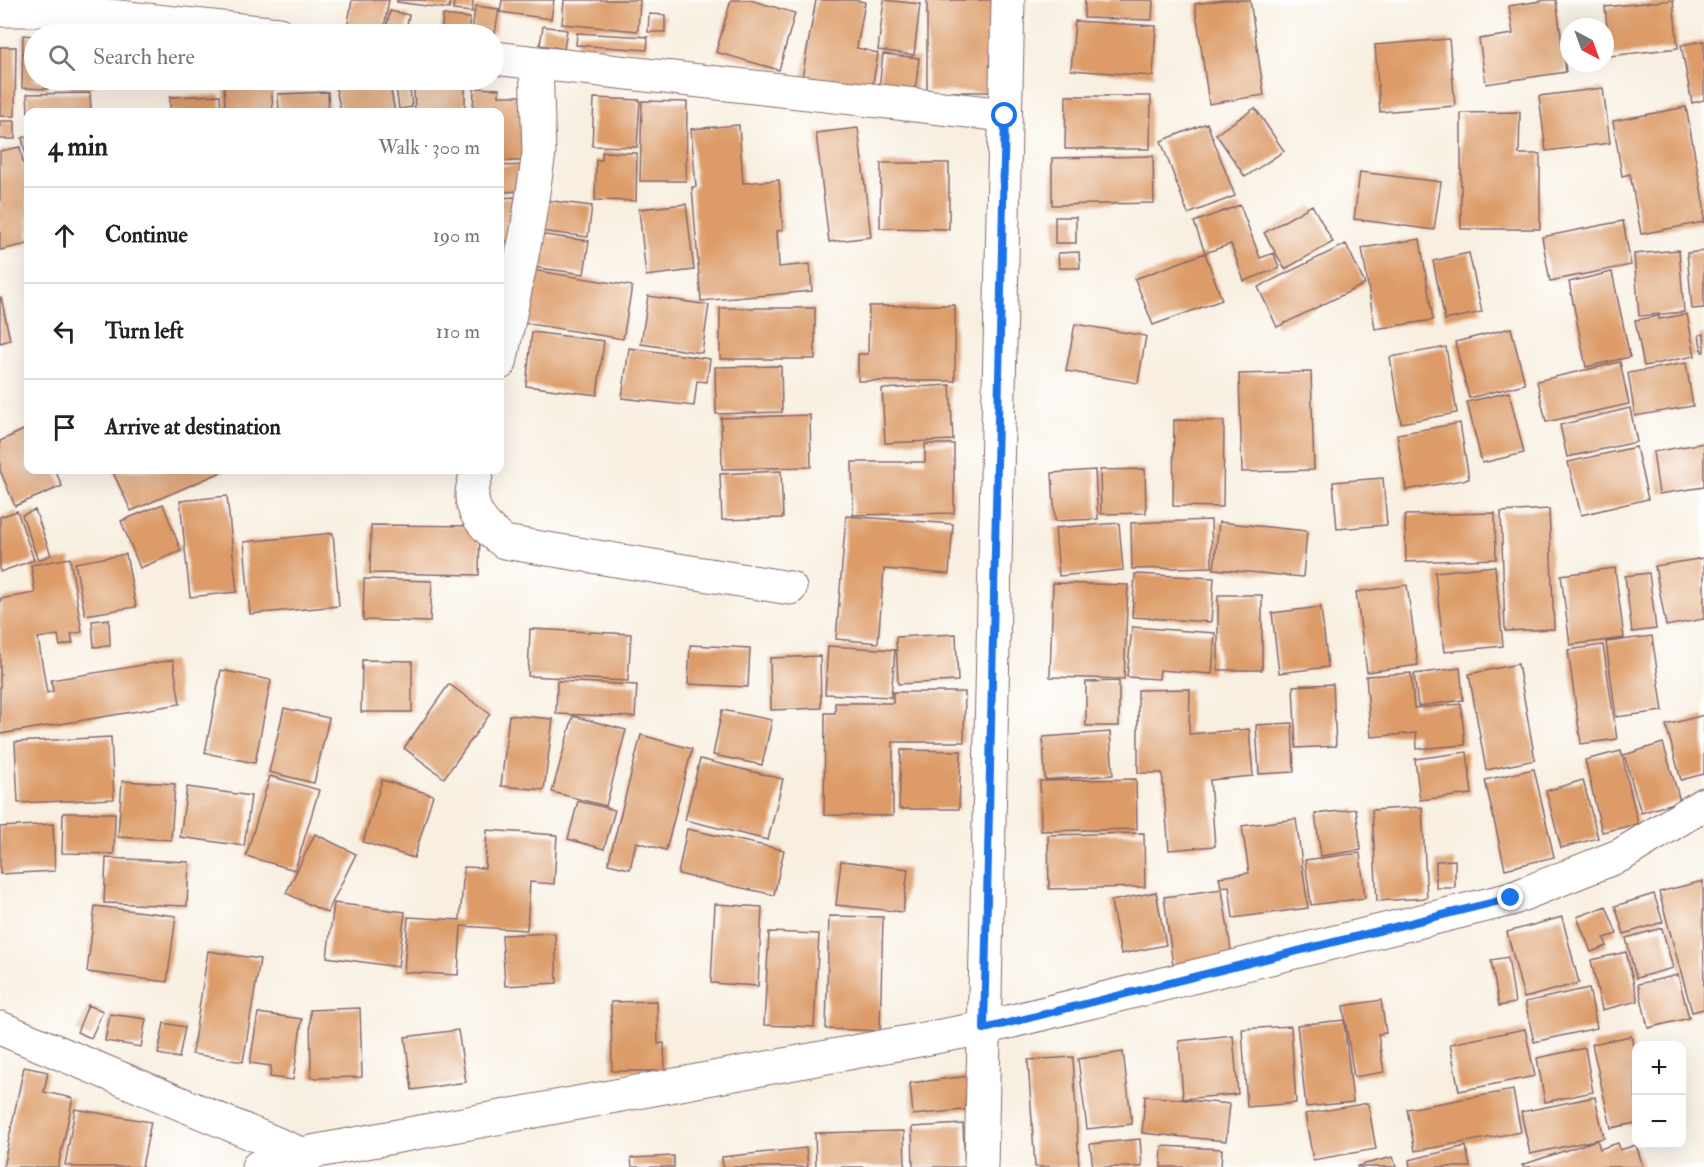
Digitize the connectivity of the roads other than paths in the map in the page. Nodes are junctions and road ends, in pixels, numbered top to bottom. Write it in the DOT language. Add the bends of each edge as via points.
graph roads {
  1 [pos="1008,0"];
  2 [pos="0,10"];
  3 [pos="185,24"];
  4 [pos="504,59"];
  5 [pos="536,63"];
  6 [pos="1005,116"];
  7 [pos="504,343"];
  8 [pos="476,474"];
  9 [pos="790,588"];
  10 [pos="1704,804"];
  11 [pos="0,1028"];
  12 [pos="984,1029"];
  13 [pos="302,1161"];
  14 [pos="258,1167"];
  15 [pos="981,1167"];
  1 -- 6 [label="street"];
  2 -- 3 [label="street" via="53,10"];
  4 -- 5 [label="street"];
  5 -- 6 [label="street"];
  5 -- 7 [label="street" via="539,153"];
  6 -- 12 [label="street"];
  8 -- 9 [label="street" via="471,498 478,516 504,542"];
  10 -- 12 [label="street" via="1621,855 1511,898"];
  11 -- 13 [label="street"];
  12 -- 13 [label="street"];
  12 -- 15 [label="street"];
  13 -- 14 [label="street"];
}
